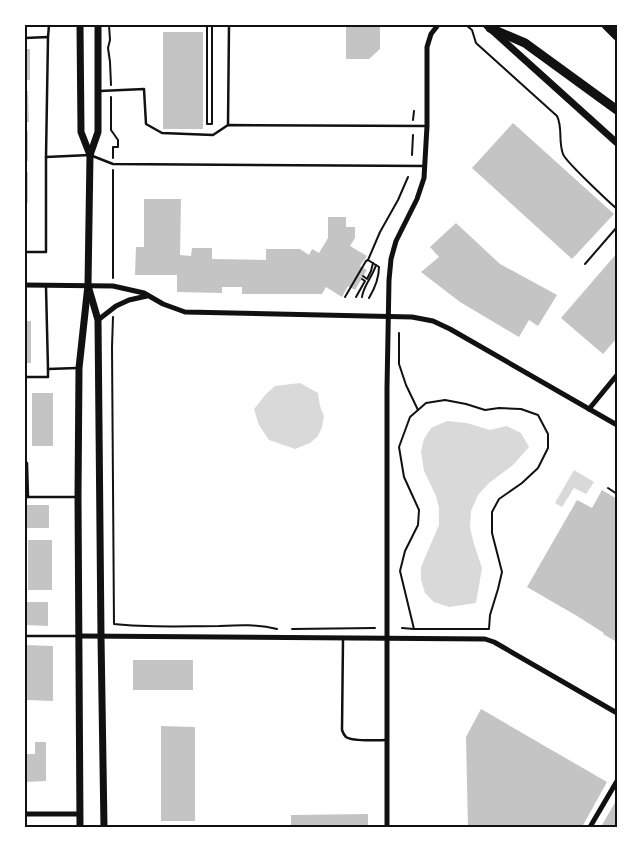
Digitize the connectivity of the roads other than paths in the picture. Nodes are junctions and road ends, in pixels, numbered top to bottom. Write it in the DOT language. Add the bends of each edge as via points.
graph roads {
  1 [pos="49,25"];
  2 [pos="80,25"];
  3 [pos="98,25"];
  4 [pos="228,25"];
  5 [pos="438,25"];
  6 [pos="606,25"];
  7 [pos="488,27"];
  8 [pos="617,36"];
  9 [pos="48,37"];
  10 [pos="25,38"];
  11 [pos="98,91"];
  12 [pos="617,110"];
  13 [pos="228,125"];
  14 [pos="427,126"];
  15 [pos="617,142"];
  16 [pos="90,155"];
  17 [pos="46,157"];
  18 [pos="425,166"];
  19 [pos="25,252"];
  20 [pos="46,285"];
  21 [pos="88,285"];
  22 [pos="25,286"];
  23 [pos="148,296"];
  24 [pos="388,316"];
  25 [pos="98,320"];
  26 [pos="79,368"];
  27 [pos="48,369"];
  28 [pos="617,376"];
  29 [pos="25,377"];
  30 [pos="589,408"];
  31 [pos="617,425"];
  32 [pos="25,463"];
  33 [pos="26,497"];
  34 [pos="78,497"];
  35 [pos="25,636"];
  36 [pos="80,636"];
  37 [pos="101,637"];
  38 [pos="343,639"];
  39 [pos="386,639"];
  40 [pos="617,713"];
  41 [pos="387,740"];
  42 [pos="617,781"];
  43 [pos="25,814"];
  44 [pos="80,814"];
  45 [pos="80,827"];
  46 [pos="104,827"];
  47 [pos="387,827"];
  48 [pos="590,827"];
  1 -- 9 [label="lane"];
  2 -- 16 [label="main road" via="81,132"];
  3 -- 11 [label="main road"];
  4 -- 13 [label="lane"];
  5 -- 14 [label="street" via="427,47"];
  6 -- 8 [label="highway"];
  7 -- 12 [label="highway" via="525,43"];
  7 -- 15 [label="main road"];
  9 -- 10 [label="lane"];
  9 -- 17 [label="lane"];
  11 -- 13 [label="lane" via="144,89 146,124 162,133 213,135"];
  11 -- 16 [label="main road" via="98,132"];
  13 -- 14 [label="lane"];
  14 -- 18 [label="street"];
  16 -- 17 [label="lane"];
  16 -- 18 [label="lane" via="113,164"];
  16 -- 21 [label="main road"];
  17 -- 19 [label="lane" via="46,252"];
  18 -- 24 [label="street" via="418,199 396,241 391,259"];
  20 -- 21 [label="street"];
  20 -- 22 [label="street"];
  20 -- 27 [label="lane"];
  21 -- 23 [label="street" via="113,286"];
  21 -- 25 [label="main road"];
  21 -- 26 [label="main road"];
  23 -- 24 [label="street" via="185,312"];
  23 -- 25 [label="street" via="129,300"];
  24 -- 30 [label="street" via="432,321 450,329"];
  24 -- 39 [label="street"];
  25 -- 37 [label="main road"];
  26 -- 27 [label="lane"];
  26 -- 34 [label="main road"];
  27 -- 29 [label="lane" via="48,377"];
  28 -- 30 [label="street"];
  30 -- 31 [label="street"];
  32 -- 33 [label="lane"];
  33 -- 34 [label="lane"];
  34 -- 36 [label="main road"];
  35 -- 36 [label="lane"];
  36 -- 37 [label="street"];
  36 -- 44 [label="main road"];
  37 -- 38 [label="street"];
  37 -- 46 [label="main road"];
  38 -- 39 [label="street"];
  38 -- 41 [label="lane" via="342,730 347,738"];
  39 -- 40 [label="street" via="485,639"];
  39 -- 41 [label="street"];
  41 -- 47 [label="street"];
  42 -- 48 [label="street"];
  43 -- 44 [label="street"];
  44 -- 45 [label="main road"];
}
